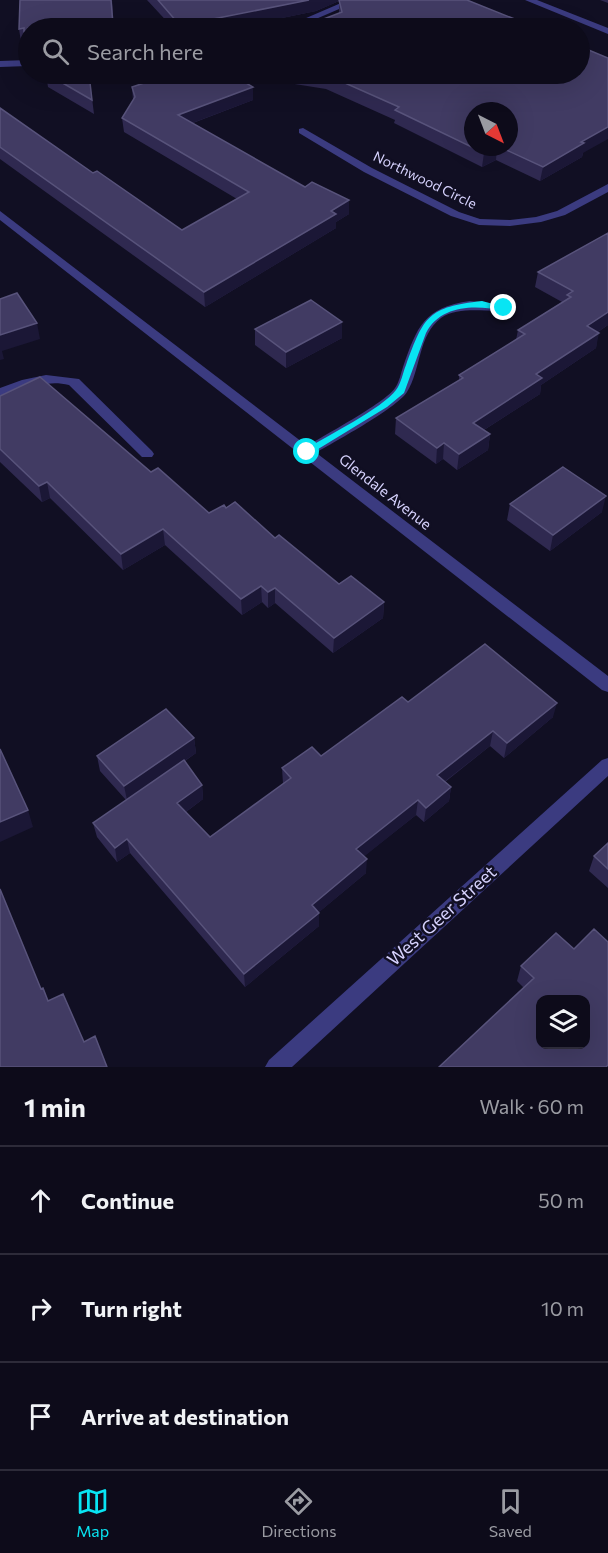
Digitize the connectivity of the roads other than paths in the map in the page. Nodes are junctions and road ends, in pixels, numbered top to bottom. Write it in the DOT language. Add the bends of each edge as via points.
graph roads {
  1 [pos="356,0"];
  2 [pos="530,0"];
  3 [pos="312,18"];
  4 [pos="575,18"];
  5 [pos="590,24"];
  6 [pos="608,31"];
  7 [pos="18,63"];
  8 [pos="0,64"];
  9 [pos="303,131"];
  10 [pos="608,187"];
  11 [pos="0,214"];
  12 [pos="504,308"];
  13 [pos="0,393"];
  14 [pos="307,452"];
  15 [pos="147,454"];
  16 [pos="608,685"];
  17 [pos="608,765"];
  18 [pos="276,1067"];
  1 -- 3 [label="street"];
  2 -- 4 [label="street"];
  5 -- 6 [label="street"];
  7 -- 8 [label="street"];
  9 -- 10 [label="street, Northwood Circle" via="368,170 479,222 545,218"];
  11 -- 14 [label="street, Glendale Avenue"];
  12 -- 14 [label="street" via="482,303 441,313 422,333 401,391"];
  13 -- 15 [label="street" via="58,377 74,382"];
  14 -- 16 [label="street, Glendale Avenue"];
  17 -- 18 [label="street, West Geer Street"];
}
